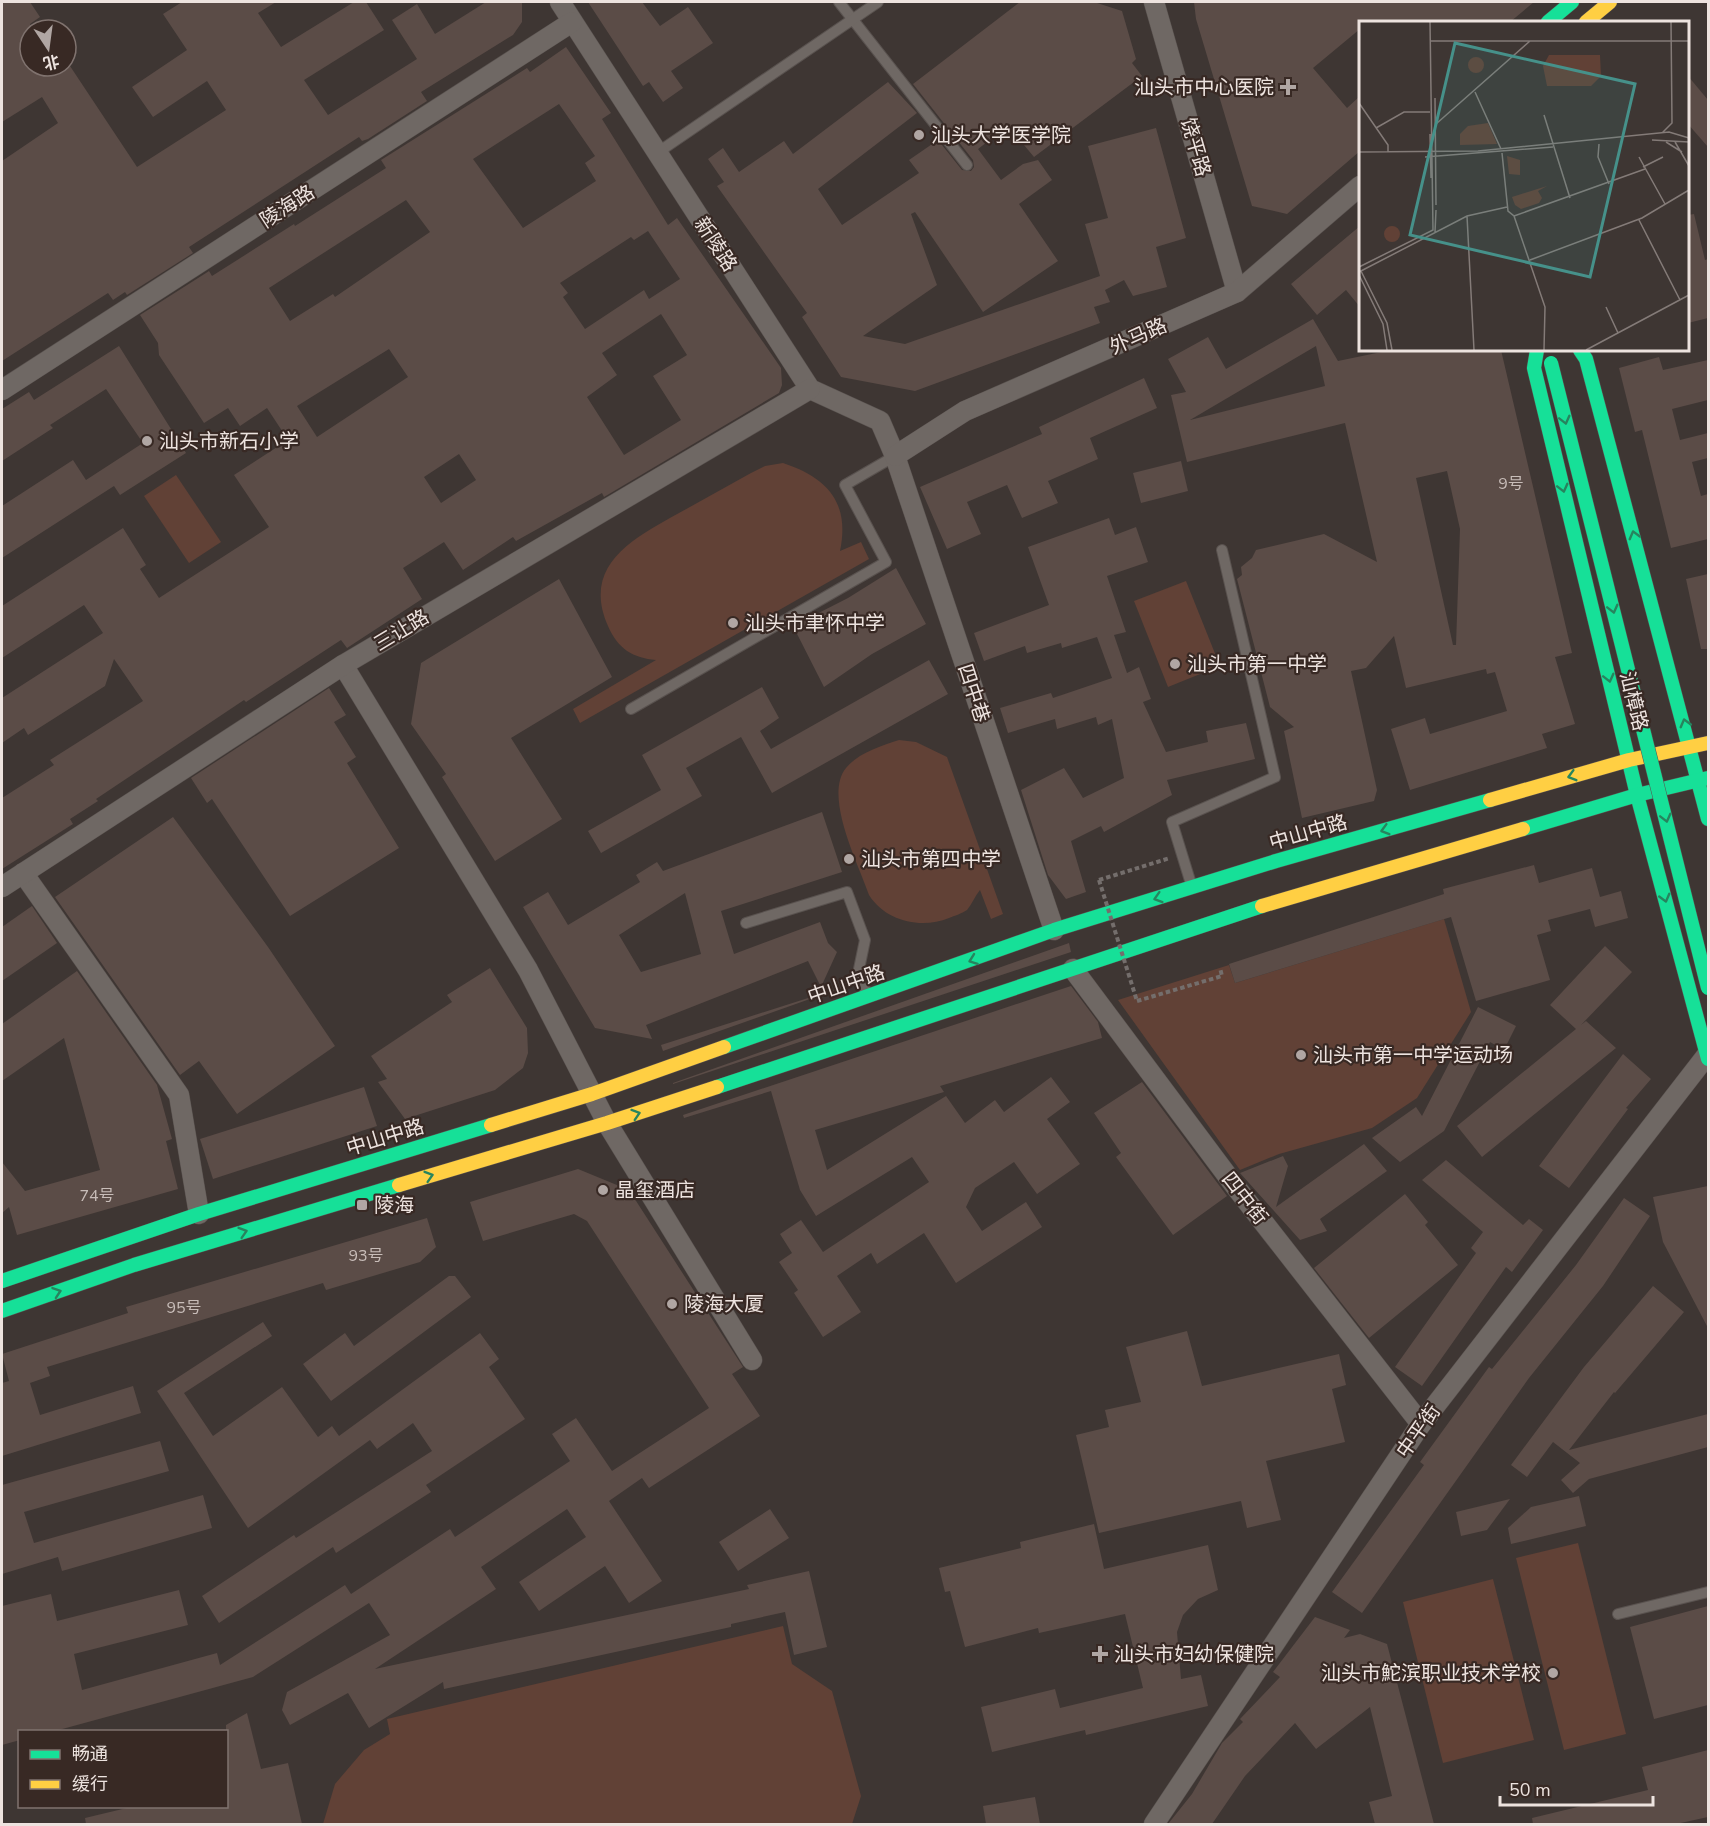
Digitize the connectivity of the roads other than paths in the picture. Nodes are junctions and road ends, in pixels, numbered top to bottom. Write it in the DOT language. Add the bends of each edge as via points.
graph roads {
  1 [pos="560,2"];
  2 [pos="839,2"];
  3 [pos="878,2"];
  4 [pos="1154,2"];
  5 [pos="1572,2"];
  6 [pos="1610,2"];
  7 [pos="852,20"];
  8 [pos="1549,21"];
  9 [pos="1587,21"];
  10 [pos="572,22"];
  11 [pos="657,153"];
  12 [pos="967,165"];
  13 [pos="1359,187"];
  14 [pos="1237,292"];
  15 [pos="1537,351"];
  16 [pos="1581,351"];
  17 [pos="1549,356"];
  18 [pos="810,389"];
  19 [pos="2,390"];
  20 [pos="895,456"];
  21 [pos="1222,550"];
  22 [pos="342,665"];
  23 [pos="631,709"];
  24 [pos="1662,740"];
  25 [pos="1708,743"];
  26 [pos="1691,747"];
  27 [pos="1629,760"];
  28 [pos="1704,779"];
  29 [pos="1637,795"];
  30 [pos="1676,797"];
  31 [pos="1708,819"];
  32 [pos="23,873"];
  33 [pos="2,887"];
  34 [pos="1192,887"];
  35 [pos="746,923"];
  36 [pos="1054,930"];
  37 [pos="1073,969"];
  38 [pos="1708,988"];
  39 [pos="867,997"];
  40 [pos="1708,1057"];
  41 [pos="592,1094"];
  42 [pos="607,1123"];
  43 [pos="200,1214"];
  44 [pos="2,1281"];
  45 [pos="2,1311"];
  46 [pos="752,1360"];
  47 [pos="1421,1424"];
  48 [pos="1708,1592"];
  49 [pos="1618,1614"];
  50 [pos="1154,1824"];
  1 -- 10 [label="street, 新陵路"];
  2 -- 7 [label="lane"];
  3 -- 7 [label="lane"];
  4 -- 14 [label="street, 饶平路"];
  5 -- 8 [label="main road"];
  6 -- 9 [label="main road"];
  7 -- 11 [label="lane"];
  7 -- 12 [label="lane"];
  10 -- 11 [label="street, 新陵路"];
  10 -- 19 [label="street, 陵海路"];
  11 -- 18 [label="street, 新陵路"];
  13 -- 14 [label="street, 外马路"];
  14 -- 20 [label="street, 外马路" via="965,411"];
  15 -- 27 [label="main road, 汕樟路, one-way" via="1534,368"];
  26 -- 16 [label="main road, one-way" via="1586,358"];
  17 -- 38 [label="main road, 汕樟路, one-way, bridge"];
  18 -- 20 [label="street" via="880,421"];
  18 -- 22 [label="street, 三让路"];
  20 -- 23 [label="lane" via="845,485 886,562"];
  20 -- 36 [label="street, 四中巷"];
  21 -- 34 [label="lane" via="1275,777 1172,822"];
  22 -- 32 [label="street, 三让路"];
  22 -- 41 [label="street" via="528,970"];
  24 -- 30 [label="main road, 汕樟路"];
  25 -- 26 [label="main road, 中山中路"];
  26 -- 27 [label="main road, 中山中路"];
  26 -- 28 [label="main road"];
  27 -- 29 [label="main road, 汕樟路"];
  27 -- 34 [label="main road, 中山中路, one-way"];
  28 -- 29 [label="main road"];
  28 -- 31 [label="main road"];
  29 -- 37 [label="main road" via="1274,902"];
  29 -- 40 [label="main road, 汕樟路, one-way"];
  32 -- 33 [label="street, 三让路"];
  32 -- 43 [label="street" via="179,1095"];
  34 -- 36 [label="main road, 中山中路, one-way"];
  35 -- 39 [label="lane" via="847,892 865,940 859,969"];
  36 -- 39 [label="main road, 中山中路, one-way"];
  42 -- 37 [label="main road, one-way"];
  37 -- 47 [label="street, 四中街" via="1234,1186"];
  39 -- 41 [label="main road, 中山中路"];
  40 -- 47 [label="street, 中平街"];
  41 -- 42 [label="street"];
  41 -- 43 [label="main road, 中山中路"];
  45 -- 42 [label="main road, one-way" via="134,1265"];
  42 -- 46 [label="street"];
  43 -- 44 [label="main road, 中山中路"];
  47 -- 50 [label="street, 中平街"];
  48 -- 49 [label="lane"];
}
